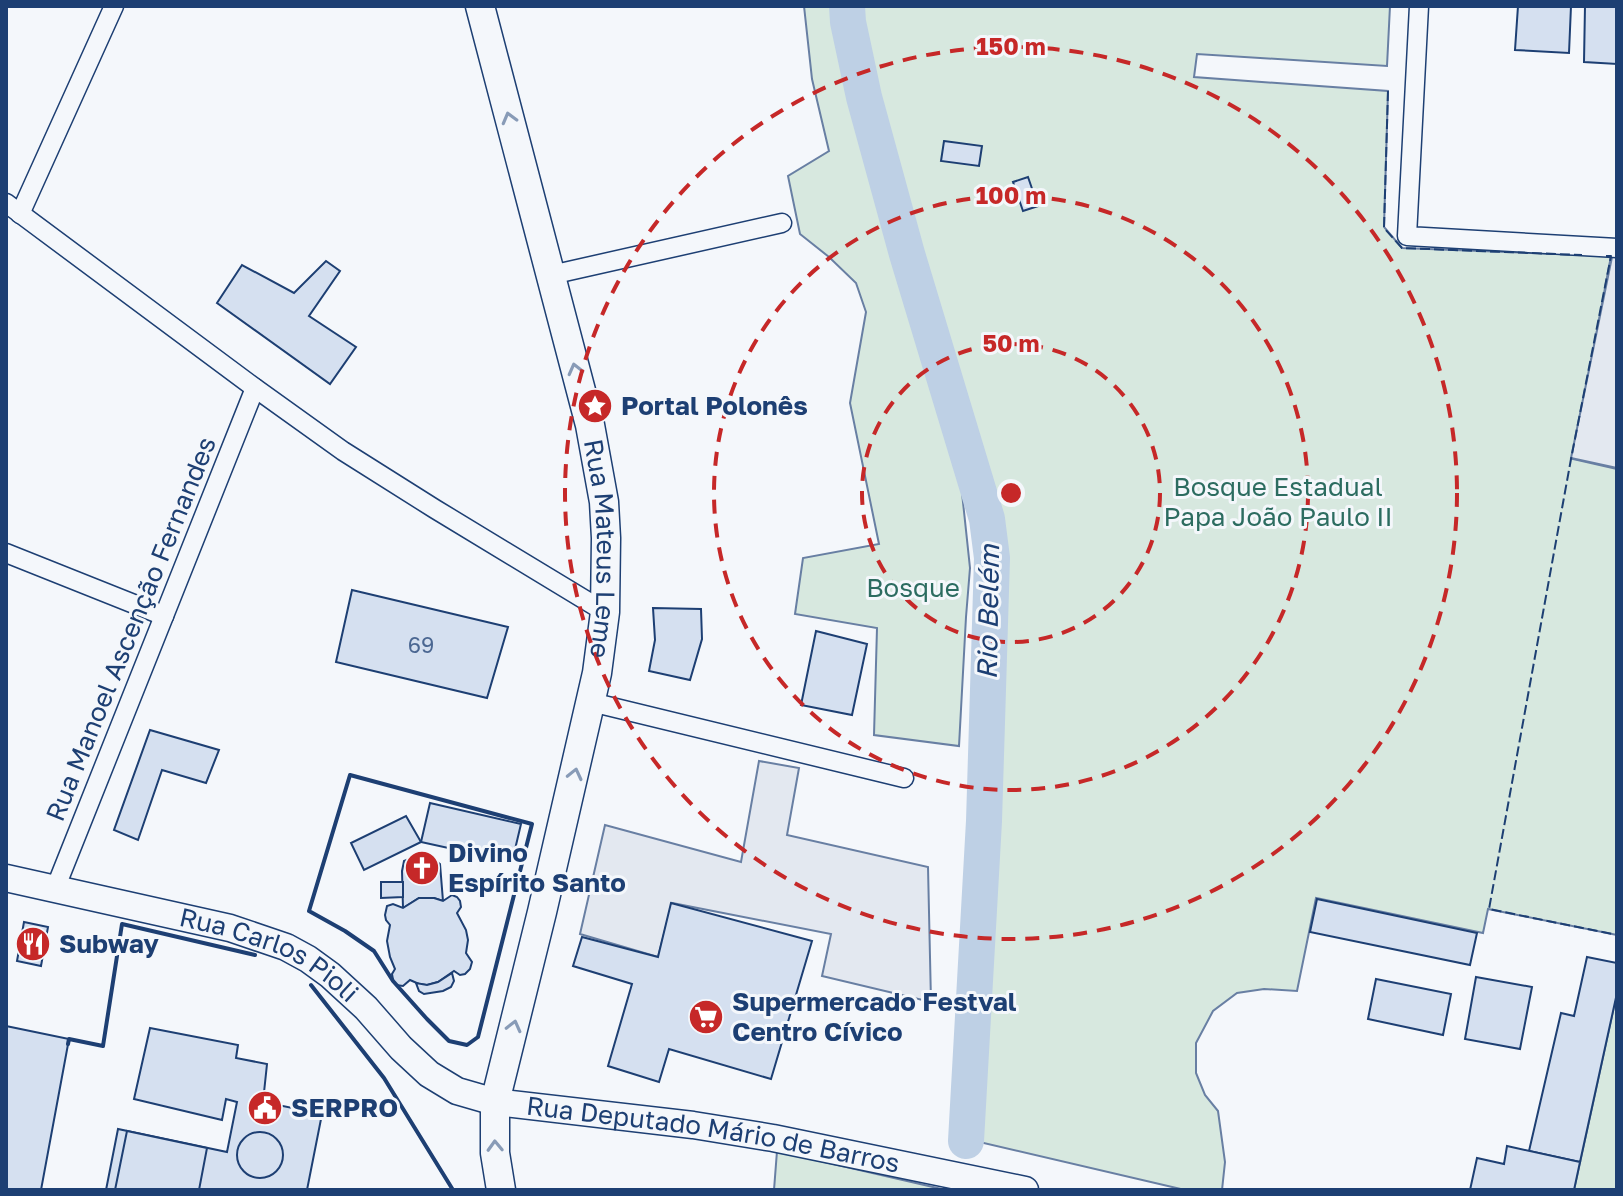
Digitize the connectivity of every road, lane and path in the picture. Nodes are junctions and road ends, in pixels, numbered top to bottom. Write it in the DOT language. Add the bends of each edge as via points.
graph roads {
  1 [pos="114,6"];
  2 [pos="480,6"];
  3 [pos="1419,6"];
  4 [pos="13,209"];
  5 [pos="782,223"];
  6 [pos="1617,248"];
  7 [pos="551,275"];
  8 [pos="255,388"];
  9 [pos="6,553"];
  10 [pos="605,612"];
  11 [pos="164,616"];
  12 [pos="591,702"];
  13 [pos="904,778"];
  14 [pos="6,878"];
  15 [pos="55,889"];
  16 [pos="495,1102"];
  17 [pos="501,1190"];
  18 [pos="1025,1190"];
  1 -- 4 [label="street"];
  7 -- 2 [label="main road, Rua Mateus Leme, one-way"];
  3 -- 6 [label="street" via="1407,236"];
  4 -- 8 [label="street"];
  5 -- 7 [label="street"];
  10 -- 7 [label="main road, Rua Mateus Leme, one-way" via="604,502"];
  8 -- 10 [label="street" via="354,459"];
  8 -- 11 [label="street, Rua Manoel Ascenção Fernandes"];
  9 -- 11 [label="street"];
  10 -- 12 [label="main road, Rua Mateus Leme"];
  11 -- 15 [label="street, Rua Manoel Ascenção Fernandes"];
  12 -- 13 [label="street"];
  16 -- 12 [label="main road, Rua Mateus Leme, one-way"];
  14 -- 15 [label="main road, Rua Carlos Pioli"];
  15 -- 16 [label="main road, Rua Carlos Pioli" via="230,928 286,947 330,975 429,1074 457,1091"];
  17 -- 16 [label="main road, Rua Mateus Leme, one-way"];
  16 -- 18 [label="main road, Rua Deputado Mário de Barros" via="737,1131"];
}
